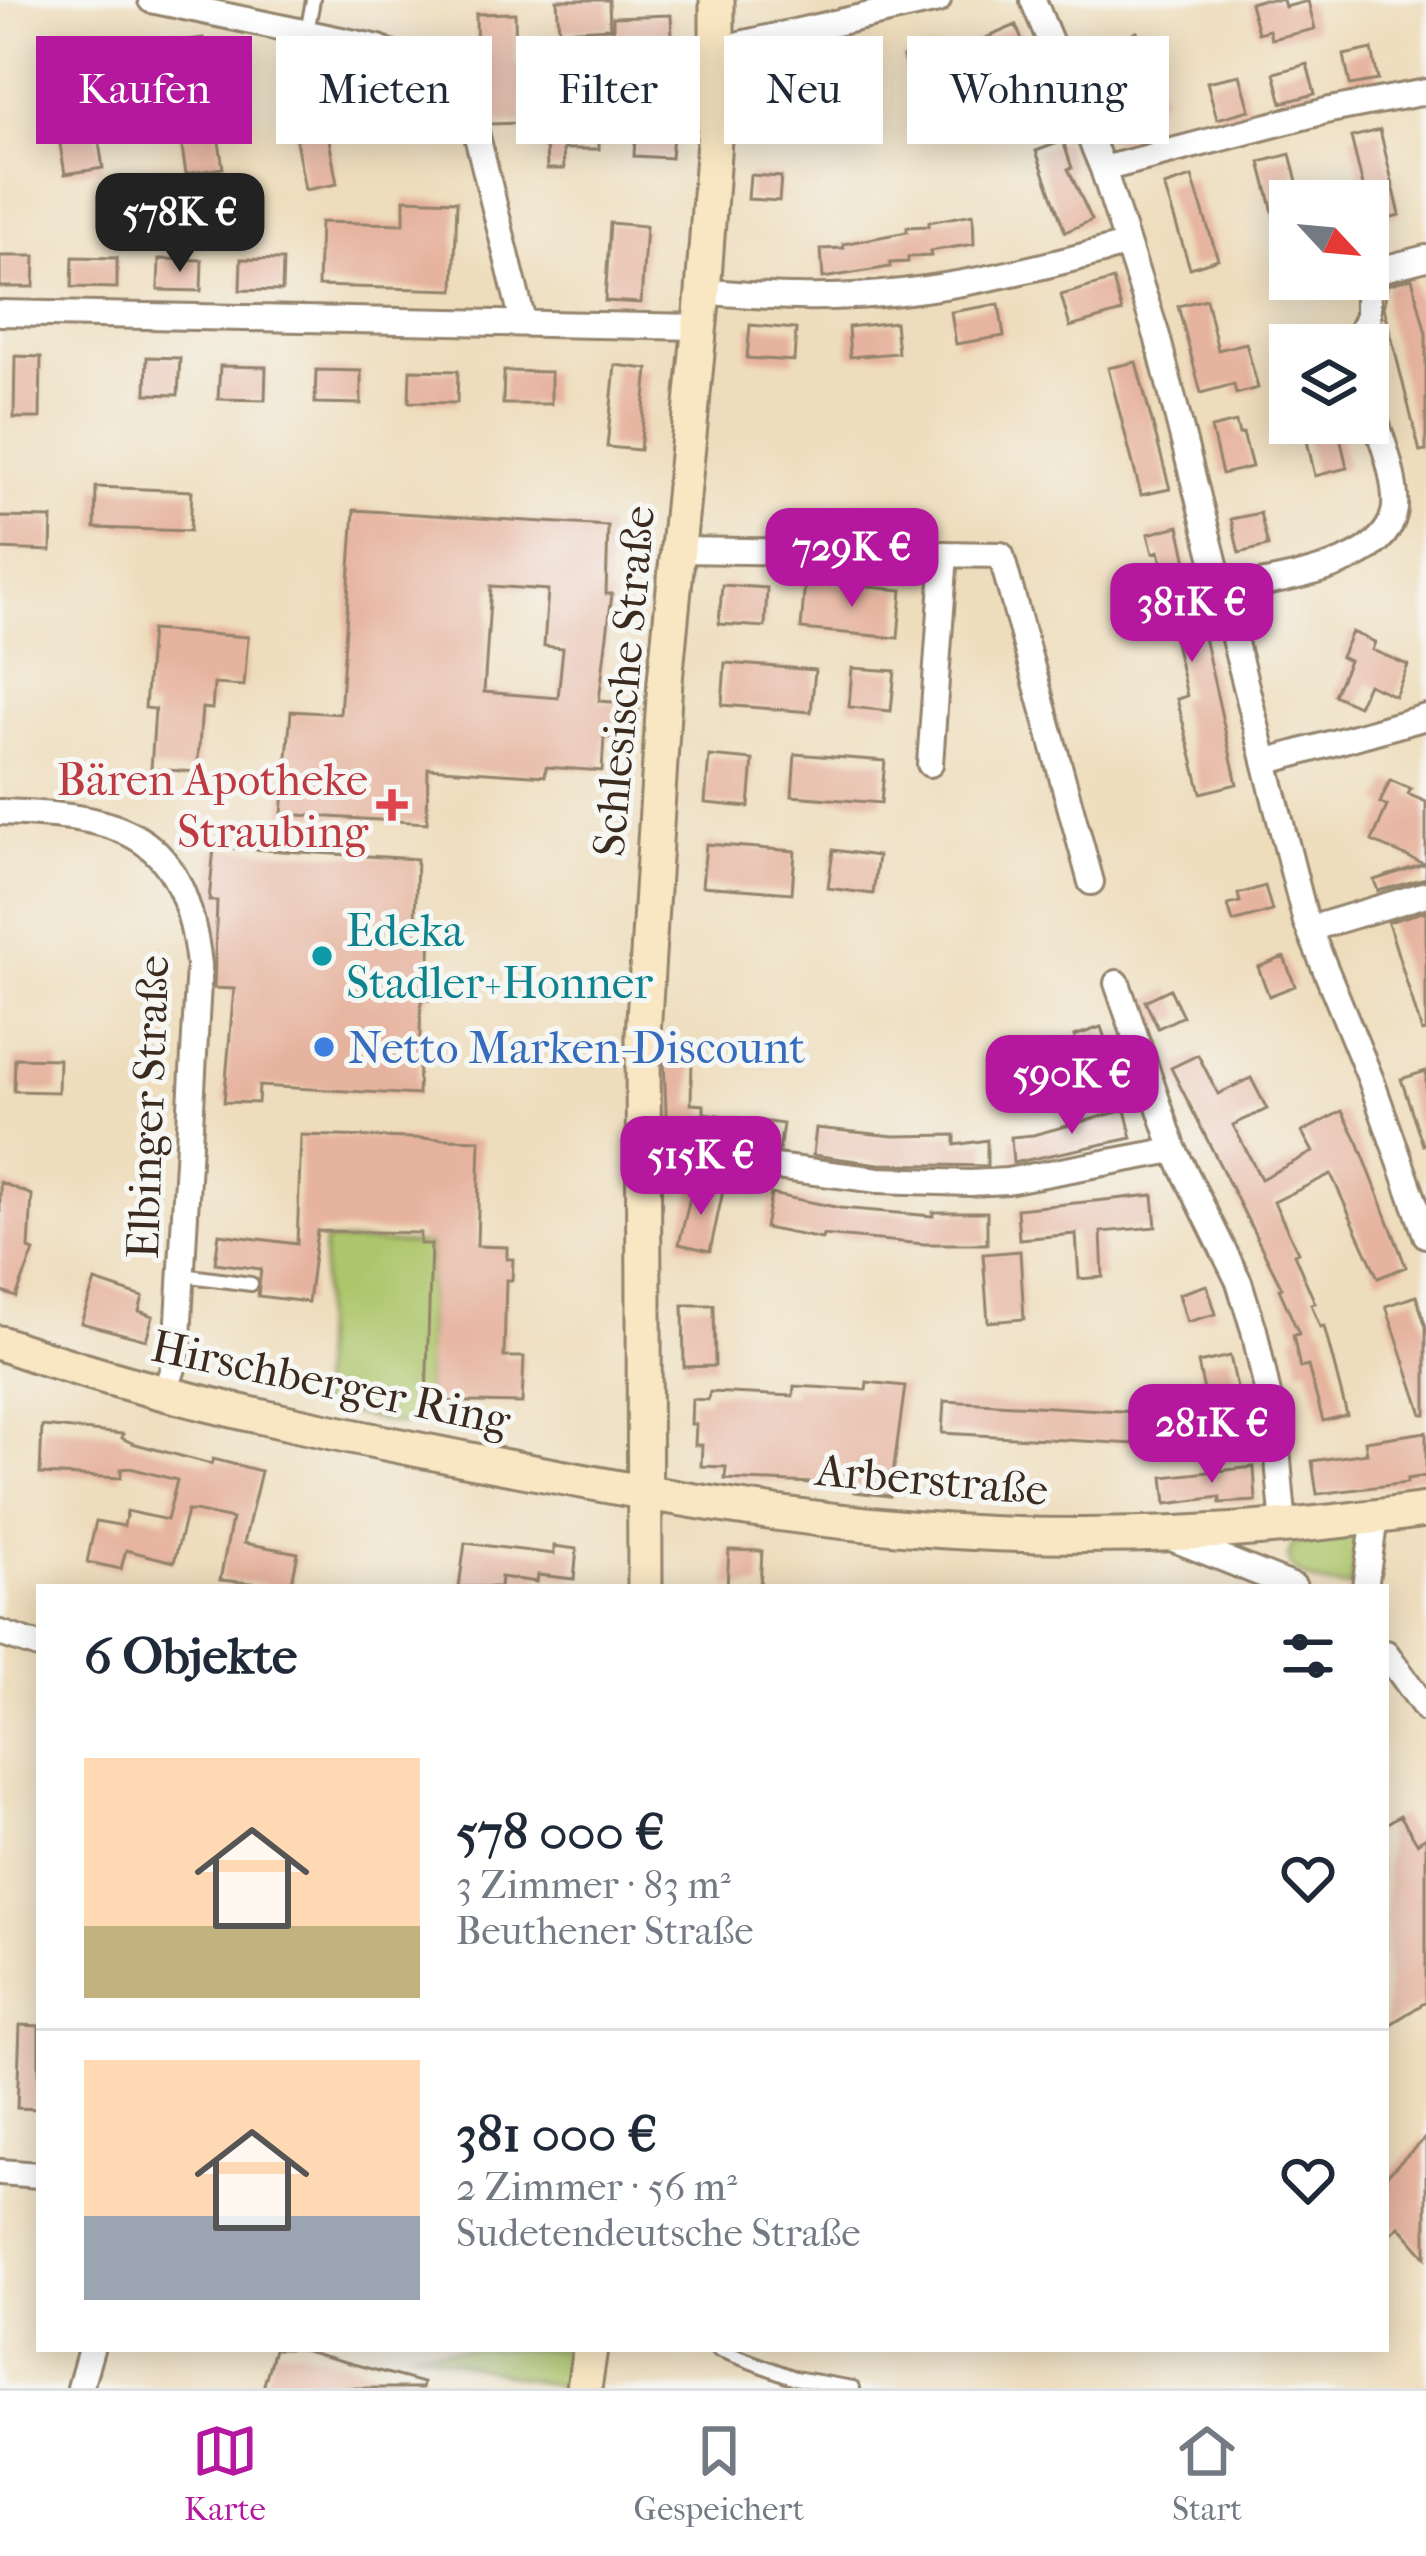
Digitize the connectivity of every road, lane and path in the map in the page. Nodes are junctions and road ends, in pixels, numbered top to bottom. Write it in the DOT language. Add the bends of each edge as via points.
graph roads {
  1 [pos="151,0"];
  2 [pos="313,0"];
  3 [pos="717,0"];
  4 [pos="938,0"];
  5 [pos="1033,0"];
  6 [pos="243,9"];
  7 [pos="306,33"];
  8 [pos="718,49"];
  9 [pos="1426,92"];
  10 [pos="1102,170"];
  11 [pos="1125,245"];
  12 [pos="1426,258"];
  13 [pos="703,292"];
  14 [pos="0,313"];
  15 [pos="523,322"];
  16 [pos="1364,324"];
  17 [pos="700,327"];
  18 [pos="1381,444"];
  19 [pos="678,550"];
  20 [pos="945,554"];
  21 [pos="1222,592"];
  22 [pos="1426,717"];
  23 [pos="1265,762"];
  24 [pos="930,764"];
  25 [pos="0,812"];
  26 [pos="1091,882"];
  27 [pos="1426,894"];
  28 [pos="1309,929"];
  29 [pos="1117,983"];
  30 [pos="643,1150"];
  31 [pos="1174,1150"];
  32 [pos="1426,1234"];
  33 [pos="182,1275"];
  34 [pos="251,1284"];
  35 [pos="0,1343"];
  36 [pos="164,1395"];
  37 [pos="646,1494"];
  38 [pos="1426,1510"];
  39 [pos="1375,1518"];
  40 [pos="1284,1527"];
  41 [pos="1165,1536"];
  42 [pos="646,1584"];
  43 [pos="1288,1584"];
  44 [pos="1365,1584"];
  45 [pos="0,1633"];
  46 [pos="36,1645"];
  47 [pos="1389,1657"];
  48 [pos="1426,1709"];
  49 [pos="0,2172"];
  50 [pos="36,2175"];
  51 [pos="90,2352"];
  52 [pos="590,2352"];
  53 [pos="725,2352"];
  54 [pos="80,2388"];
  55 [pos="584,2388"];
  56 [pos="853,2388"];
  1 -- 6 [label="street"];
  2 -- 7 [label="lane"];
  3 -- 8 [label="street, Schlesische Straße"];
  4 -- 8 [label="street"];
  5 -- 10 [label="street"];
  6 -- 7 [label="street"];
  7 -- 15 [label="street" via="379,48 418,67 462,109 476,132"];
  8 -- 13 [label="street, Schlesische Straße"];
  9 -- 10 [label="street"];
  10 -- 11 [label="street"];
  11 -- 13 [label="street" via="964,283 840,296"];
  11 -- 21 [label="street" via="1183,425"];
  12 -- 16 [label="street" via="1375,271"];
  13 -- 17 [label="street, Schlesische Straße"];
  14 -- 15 [label="street"];
  15 -- 17 [label="street"];
  17 -- 19 [label="street, Schlesische Straße"];
  18 -- 21 [label="street" via="1395,496 1390,529 1377,545 1357,558"];
  19 -- 20 [label="street"];
  19 -- 30 [label="street, Schlesische Straße" via="650,911"];
  20 -- 24 [label="street"];
  20 -- 26 [label="street" via="1001,555"];
  21 -- 23 [label="street"];
  22 -- 23 [label="street"];
  23 -- 28 [label="street"];
  25 -- 33 [label="street, Elbinger Straße" via="114,827 167,863 185,892 199,965"];
  27 -- 28 [label="street"];
  28 -- 32 [label="street"];
  29 -- 31 [label="street"];
  30 -- 31 [label="street" via="878,1180 970,1183"];
  30 -- 37 [label="street, Schlesische Straße"];
  31 -- 40 [label="street" via="1254,1330 1275,1427"];
  33 -- 34 [label="lane"];
  33 -- 36 [label="street, Elbinger Straße" via="177,1356"];
  35 -- 36 [label="street, Hirschberger Ring"];
  36 -- 37 [label="street, Hirschberger Ring"];
  37 -- 41 [label="street, Arberstraße" via="904,1528"];
  37 -- 42 [label="street, Schlesische Straße"];
  38 -- 39 [label="street, Arberstraße"];
  39 -- 40 [label="street, Arberstraße"];
  39 -- 44 [label="street"];
  40 -- 41 [label="street, Arberstraße"];
  41 -- 43 [label="street"];
  45 -- 46 [label="street"];
  47 -- 48 [label="street"];
  49 -- 50 [label="street"];
  51 -- 54 [label="street"];
  52 -- 55 [label="street"];
  53 -- 56 [label="lane" via="795,2378"];
}
